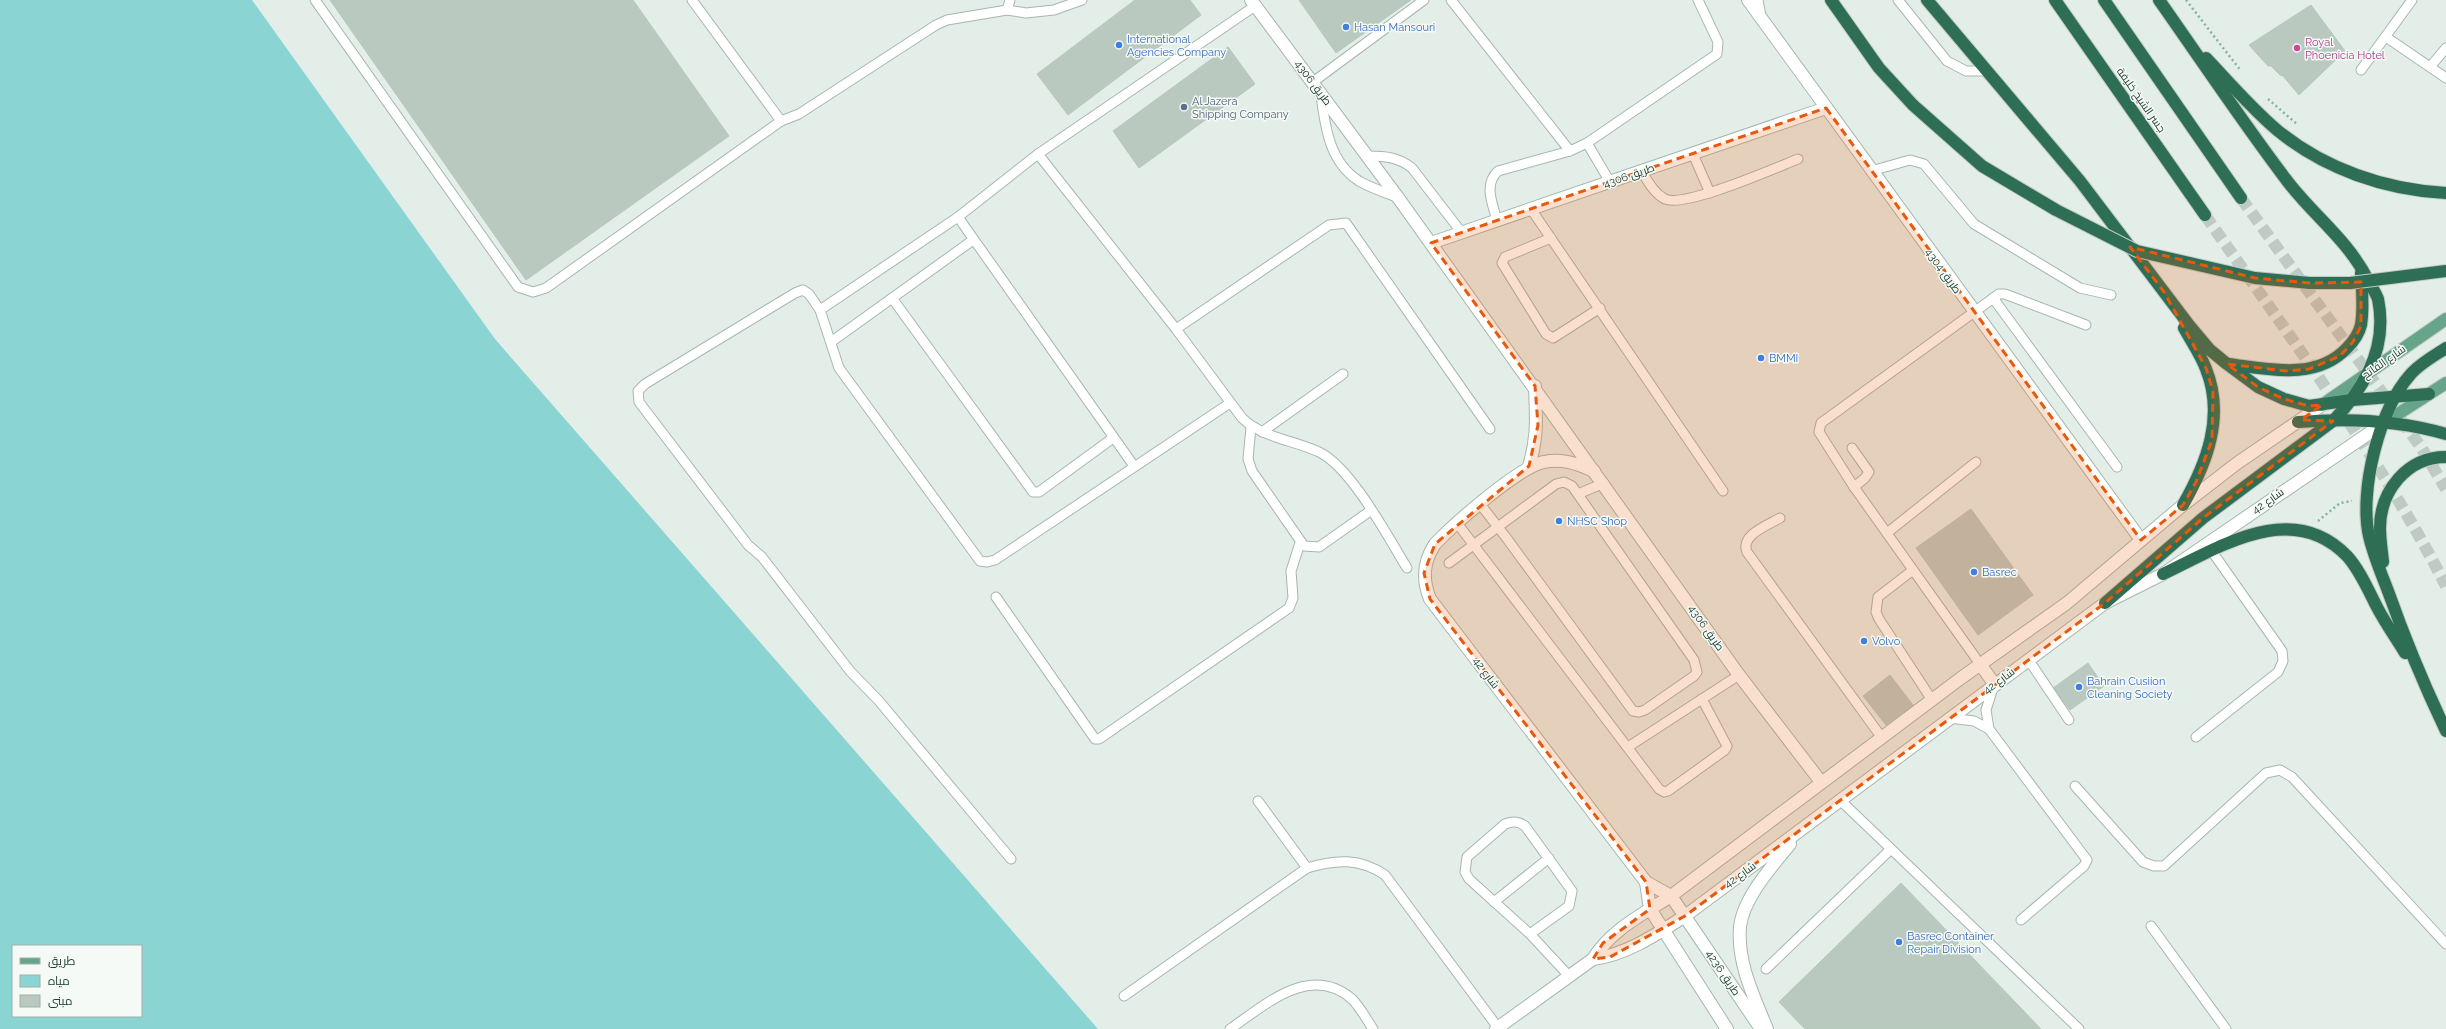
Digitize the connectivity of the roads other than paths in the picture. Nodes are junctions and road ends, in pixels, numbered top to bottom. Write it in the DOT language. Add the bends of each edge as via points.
graph roads {
  1 [pos="315,0"];
  2 [pos="692,0"];
  3 [pos="1010,0"];
  4 [pos="1082,0"];
  5 [pos="1424,0"];
  6 [pos="1451,0"];
  7 [pos="1698,0"];
  8 [pos="1748,0"];
  9 [pos="1758,0"];
  10 [pos="1831,0"];
  11 [pos="1898,0"];
  12 [pos="1927,0"];
  13 [pos="2055,0"];
  14 [pos="2104,0"];
  15 [pos="2159,0"];
  16 [pos="2412,0"];
  17 [pos="1253,3"];
  18 [pos="1007,10"];
  19 [pos="1761,19"];
  20 [pos="2180,30"];
  21 [pos="2386,37"];
  22 [pos="2446,48"];
  23 [pos="2430,67"];
  24 [pos="2362,70"];
  25 [pos="1987,71"];
  26 [pos="2446,78"];
  27 [pos="1313,82"];
  28 [pos="1321,93"];
  29 [pos="1826,108"];
  30 [pos="780,121"];
  31 [pos="1587,143"];
  32 [pos="1570,151"];
  33 [pos="1038,154"];
  34 [pos="1693,154"];
  35 [pos="1368,156"];
  36 [pos="1798,160"];
  37 [pos="1871,171"];
  38 [pos="1642,172"];
  39 [pos="1610,182"];
  40 [pos="1710,193"];
  41 [pos="2446,193"];
  42 [pos="2241,198"];
  43 [pos="1399,199"];
  44 [pos="1532,209"];
  45 [pos="2205,215"];
  46 [pos="958,217"];
  47 [pos="1497,221"];
  48 [pos="1462,233"];
  49 [pos="1551,238"];
  50 [pos="973,240"];
  51 [pos="1431,244"];
  52 [pos="2360,265"];
  53 [pos="2446,271"];
  54 [pos="2164,292"];
  55 [pos="2111,295"];
  56 [pos="892,298"];
  57 [pos="1993,298"];
  58 [pos="1600,308"];
  59 [pos="820,310"];
  60 [pos="1973,312"];
  61 [pos="2446,319"];
  62 [pos="2086,325"];
  63 [pos="1176,329"];
  64 [pos="831,342"];
  65 [pos="2446,348"];
  66 [pos="2227,364"];
  67 [pos="2371,370"];
  68 [pos="1343,374"];
  69 [pos="2446,383"];
  70 [pos="1535,386"];
  71 [pos="2429,394"];
  72 [pos="2398,396"];
  73 [pos="2352,400"];
  74 [pos="1230,403"];
  75 [pos="2322,406"];
  76 [pos="2333,421"];
  77 [pos="2298,422"];
  78 [pos="2384,423"];
  79 [pos="1251,427"];
  80 [pos="1490,428"];
  81 [pos="1262,432"];
  82 [pos="2446,434"];
  83 [pos="1113,438"];
  84 [pos="1852,448"];
  85 [pos="2446,457"];
  86 [pos="1976,462"];
  87 [pos="1134,466"];
  88 [pos="1528,466"];
  89 [pos="2117,467"];
  90 [pos="1595,471"];
  91 [pos="1604,483"];
  92 [pos="1854,487"];
  93 [pos="1723,491"];
  94 [pos="1578,494"];
  95 [pos="1480,504"];
  96 [pos="2183,505"];
  97 [pos="1370,511"];
  98 [pos="1780,518"];
  99 [pos="1458,523"];
  100 [pos="1498,528"];
  101 [pos="1887,533"];
  102 [pos="2141,540"];
  103 [pos="1300,543"];
  104 [pos="1475,544"];
  105 [pos="2211,550"];
  106 [pos="1448,564"];
  107 [pos="1407,568"];
  108 [pos="1913,570"];
  109 [pos="1424,573"];
  110 [pos="2163,574"];
  111 [pos="2384,581"];
  112 [pos="996,597"];
  113 [pos="2104,603"];
  114 [pos="2028,659"];
  115 [pos="1980,664"];
  116 [pos="1739,674"];
  117 [pos="2421,680"];
  118 [pos="1994,685"];
  119 [pos="1702,699"];
  120 [pos="1932,700"];
  121 [pos="1948,718"];
  122 [pos="2068,720"];
  123 [pos="1989,729"];
  124 [pos="2446,731"];
  125 [pos="1882,738"];
  126 [pos="2196,738"];
  127 [pos="1628,747"];
  128 [pos="1821,782"];
  129 [pos="2075,786"];
  130 [pos="1840,800"];
  131 [pos="1258,801"];
  132 [pos="1800,831"];
  133 [pos="1890,850"];
  134 [pos="1549,858"];
  135 [pos="1011,859"];
  136 [pos="1308,868"];
  137 [pos="1646,882"];
  138 [pos="1671,896"];
  139 [pos="1494,902"];
  140 [pos="1650,909"];
  141 [pos="1685,916"];
  142 [pos="2021,920"];
  143 [pos="2151,926"];
  144 [pos="1664,930"];
  145 [pos="1530,934"];
  146 [pos="2446,944"];
  147 [pos="1593,959"];
  148 [pos="1766,969"];
  149 [pos="1570,977"];
  150 [pos="1124,996"];
  151 [pos="1230,1029"];
  152 [pos="1374,1029"];
  153 [pos="1497,1029"];
  154 [pos="1727,1029"];
  155 [pos="1761,1029"];
  156 [pos="1767,1029"];
  157 [pos="2079,1029"];
  158 [pos="2226,1029"];
  1 -- 30 [label="lane" via="518,287 526,291 533,292 546,288"];
  2 -- 30 [label="lane"];
  3 -- 18 [label="lane"];
  4 -- 18 [label="lane" via="1054,10 1026,13"];
  5 -- 27 [label="lane"];
  6 -- 32 [label="lane"];
  7 -- 31 [label="lane" via="1718,42 1717,54"];
  8 -- 19 [label="street, طريق 4304"];
  9 -- 19 [label="lane"];
  10 -- 53 [label="highway, bridge" via="1879,68 1913,105 1982,166 2056,210 2137,250 2256,278 2310,283 2350,283"];
  11 -- 25 [label="lane" via="1947,61 1966,71"];
  12 -- 25 [label="highway"];
  13 -- 45 [label="highway, جسر الشيخ خليفة"];
  14 -- 42 [label="highway"];
  15 -- 20 [label="highway"];
  16 -- 21 [label="lane"];
  17 -- 27 [label="street, طريق 4306"];
  17 -- 33 [label="lane"];
  18 -- 30 [label="lane" via="947,20 936,25 799,114"];
  19 -- 29 [label="street, طريق 4304"];
  20 -- 41 [label="highway" via="2277,130 2310,154 2347,171 2392,186"];
  20 -- 52 [label="highway" via="2250,132 2286,179 2340,238"];
  21 -- 23 [label="lane"];
  21 -- 24 [label="lane"];
  22 -- 23 [label="lane"];
  23 -- 26 [label="lane"];
  25 -- 54 [label="highway" via="2080,181"];
  27 -- 28 [label="street, طريق 4306"];
  28 -- 35 [label="street, طريق 4306"];
  28 -- 43 [label="lane" via="1326,133 1332,150 1359,181"];
  29 -- 34 [label="street, طريق 4306"];
  29 -- 37 [label="street, طريق 4304"];
  31 -- 32 [label="lane"];
  31 -- 39 [label="lane"];
  32 -- 47 [label="lane" via="1504,169 1493,176 1489,187"];
  33 -- 46 [label="lane"];
  33 -- 63 [label="lane"];
  34 -- 38 [label="street, طريق 4306"];
  34 -- 40 [label="lane"];
  35 -- 43 [label="street, طريق 4306"];
  35 -- 48 [label="lane" via="1394,157 1408,165"];
  36 -- 40 [label="lane"];
  37 -- 55 [label="lane" via="1910,160 1924,164 1974,224 2080,288"];
  37 -- 60 [label="street, طريق 4304"];
  38 -- 39 [label="street, طريق 4306"];
  38 -- 40 [label="lane" via="1660,196 1669,201"];
  39 -- 44 [label="street, طريق 4306"];
  43 -- 51 [label="street, طريق 4306"];
  44 -- 47 [label="street, طريق 4306"];
  44 -- 49 [label="lane"];
  46 -- 50 [label="lane"];
  46 -- 59 [label="lane"];
  47 -- 48 [label="street, طريق 4306"];
  48 -- 51 [label="street, طريق 4306"];
  49 -- 58 [label="lane"];
  49 -- 58 [label="lane" via="1505,257 1502,262 1546,334 1553,338"];
  50 -- 56 [label="lane"];
  50 -- 83 [label="lane"];
  51 -- 70 [label="street, طريق 4306"];
  52 -- 66 [label="highway" via="2363,308 2361,326 2353,342 2340,356 2327,364 2309,369 2286,371"];
  52 -- 67 [label="highway" via="2378,298 2378,346"];
  54 -- 66 [label="highway" via="2210,350"];
  54 -- 96 [label="highway" via="2206,368 2213,392 2212,440 2199,475"];
  56 -- 64 [label="lane"];
  56 -- 83 [label="lane" via="1033,492 1038,492"];
  57 -- 60 [label="lane"];
  57 -- 62 [label="lane" via="2005,294"];
  57 -- 89 [label="lane"];
  58 -- 93 [label="lane"];
  59 -- 64 [label="lane"];
  59 -- 135 [label="lane" via="809,294 803,290 795,292 645,384 638,391 639,402 732,525 748,545 762,557 850,671 879,700"];
  60 -- 92 [label="lane" via="1821,423 1819,432"];
  60 -- 102 [label="street, طريق 4304"];
  61 -- 67 [label="main road, شارع الفاتح"];
  63 -- 74 [label="lane"];
  63 -- 80 [label="lane" via="1329,225 1346,223"];
  64 -- 87 [label="lane" via="839,368 980,561 995,560"];
  65 -- 72 [label="highway" via="2415,370"];
  66 -- 75 [label="highway" via="2258,387 2284,399 2309,406"];
  67 -- 73 [label="highway"];
  67 -- 75 [label="main road, شارع الفاتح"];
  68 -- 81 [label="lane"];
  69 -- 71 [label="main road"];
  70 -- 88 [label="street, طريق 4306" via="1538,425 1536,446"];
  70 -- 90 [label="street, طريق 4306"];
  71 -- 72 [label="highway"];
  71 -- 78 [label="main road"];
  72 -- 73 [label="highway"];
  72 -- 78 [label="highway"];
  73 -- 75 [label="highway"];
  73 -- 76 [label="highway"];
  74 -- 79 [label="lane"];
  74 -- 87 [label="lane"];
  75 -- 77 [label="street, شارع 42"];
  76 -- 77 [label="highway"];
  76 -- 78 [label="highway"];
  76 -- 113 [label="highway" via="2203,518"];
  77 -- 96 [label="street, شارع 42" via="2257,448"];
  78 -- 82 [label="highway" via="2417,426"];
  78 -- 110 [label="street, شارع 42"];
  78 -- 111 [label="highway" via="2375,447 2366,499 2369,536"];
  79 -- 81 [label="lane"];
  79 -- 103 [label="lane" via="1248,459 1252,471"];
  81 -- 97 [label="lane" via="1320,452 1336,464 1350,480"];
  83 -- 87 [label="lane"];
  84 -- 92 [label="lane" via="1869,472"];
  85 -- 111 [label="highway" via="2437,457 2414,466 2393,483 2380,527"];
  86 -- 101 [label="lane"];
  88 -- 90 [label="street, طريق 4306" via="1559,460 1574,462"];
  88 -- 95 [label="street, طريق 4306"];
  90 -- 91 [label="street, طريق 4306"];
  91 -- 94 [label="lane"];
  91 -- 116 [label="street, طريق 4306"];
  92 -- 101 [label="lane"];
  94 -- 100 [label="lane" via="1572,486 1564,482 1556,484"];
  94 -- 100 [label="lane" via="1697,667 1694,676 1642,711 1633,710"];
  95 -- 99 [label="street, طريق 4306"];
  95 -- 100 [label="lane"];
  96 -- 102 [label="street, شارع 42"];
  97 -- 103 [label="lane" via="1319,547 1309,548"];
  97 -- 107 [label="lane"];
  98 -- 125 [label="lane" via="1748,537 1745,543 1747,552"];
  99 -- 104 [label="lane"];
  99 -- 109 [label="street, طريق 4306" via="1435,544 1428,556"];
  100 -- 104 [label="lane"];
  101 -- 108 [label="lane"];
  102 -- 115 [label="street, شارع 42" via="2067,603"];
  103 -- 112 [label="lane" via="1291,571 1293,598 1290,608 1097,739"];
  104 -- 106 [label="lane"];
  104 -- 127 [label="lane"];
  105 -- 110 [label="highway"];
  105 -- 117 [label="highway" via="2254,533 2275,528 2309,532 2329,542 2347,557"];
  105 -- 126 [label="lane" via="2282,651 2283,662 2278,672"];
  108 -- 115 [label="lane"];
  108 -- 120 [label="lane" via="1878,597 1876,612"];
  109 -- 137 [label="street, شارع 42" via="1430,599"];
  110 -- 113 [label="street, شارع 42"];
  111 -- 117 [label="highway"];
  113 -- 114 [label="street, شارع 42"];
  114 -- 118 [label="street, شارع 42"];
  114 -- 122 [label="lane"];
  115 -- 118 [label="street"];
  115 -- 120 [label="street, شارع 42"];
  116 -- 119 [label="lane"];
  116 -- 128 [label="street, طريق 4306"];
  117 -- 124 [label="highway"];
  118 -- 121 [label="street, شارع 42"];
  118 -- 123 [label="lane" via="1987,701"];
  119 -- 127 [label="lane"];
  119 -- 127 [label="lane" via="1727,746 1725,750 1668,790 1664,792 1659,789"];
  120 -- 125 [label="street, شارع 42"];
  121 -- 123 [label="lane" via="1974,721"];
  121 -- 130 [label="street, شارع 42"];
  123 -- 142 [label="lane" via="2087,860 2084,866"];
  125 -- 128 [label="street, شارع 42"];
  128 -- 138 [label="street, شارع 42"];
  129 -- 146 [label="lane" via="2143,862 2164,866 2266,773 2280,770 2292,777"];
  130 -- 132 [label="street, شارع 42"];
  130 -- 133 [label="lane"];
  131 -- 136 [label="lane"];
  132 -- 141 [label="street, شارع 42"];
  132 -- 156 [label="street" via="1763,879 1750,900 1740,926 1746,976"];
  133 -- 148 [label="lane"];
  133 -- 157 [label="lane"];
  134 -- 139 [label="lane"];
  134 -- 139 [label="lane" via="1525,826 1516,821 1505,824 1467,857 1465,865 1470,879"];
  134 -- 145 [label="lane" via="1570,886 1571,901 1569,906"];
  136 -- 150 [label="lane"];
  136 -- 153 [label="lane, شارع 42" via="1325,862 1343,860 1373,867 1385,875"];
  137 -- 138 [label="street, شارع 42"];
  137 -- 140 [label="street, شارع 42"];
  138 -- 140 [label="street, شارع 42"];
  138 -- 141 [label="street, شارع 42"];
  139 -- 145 [label="lane"];
  140 -- 144 [label="street, شارع 42"];
  140 -- 147 [label="street, شارع 42" via="1603,943"];
  141 -- 144 [label="street, شارع 42"];
  141 -- 155 [label="street, طريق 4236"];
  143 -- 158 [label="lane"];
  144 -- 147 [label="street, شارع 42" via="1610,957"];
  144 -- 154 [label="street"];
  145 -- 149 [label="lane"];
  147 -- 149 [label="street, شارع 42"];
  149 -- 153 [label="street, شارع 42"];
  151 -- 152 [label="lane" via="1292,988 1323,985 1338,989 1353,1000"];
}
